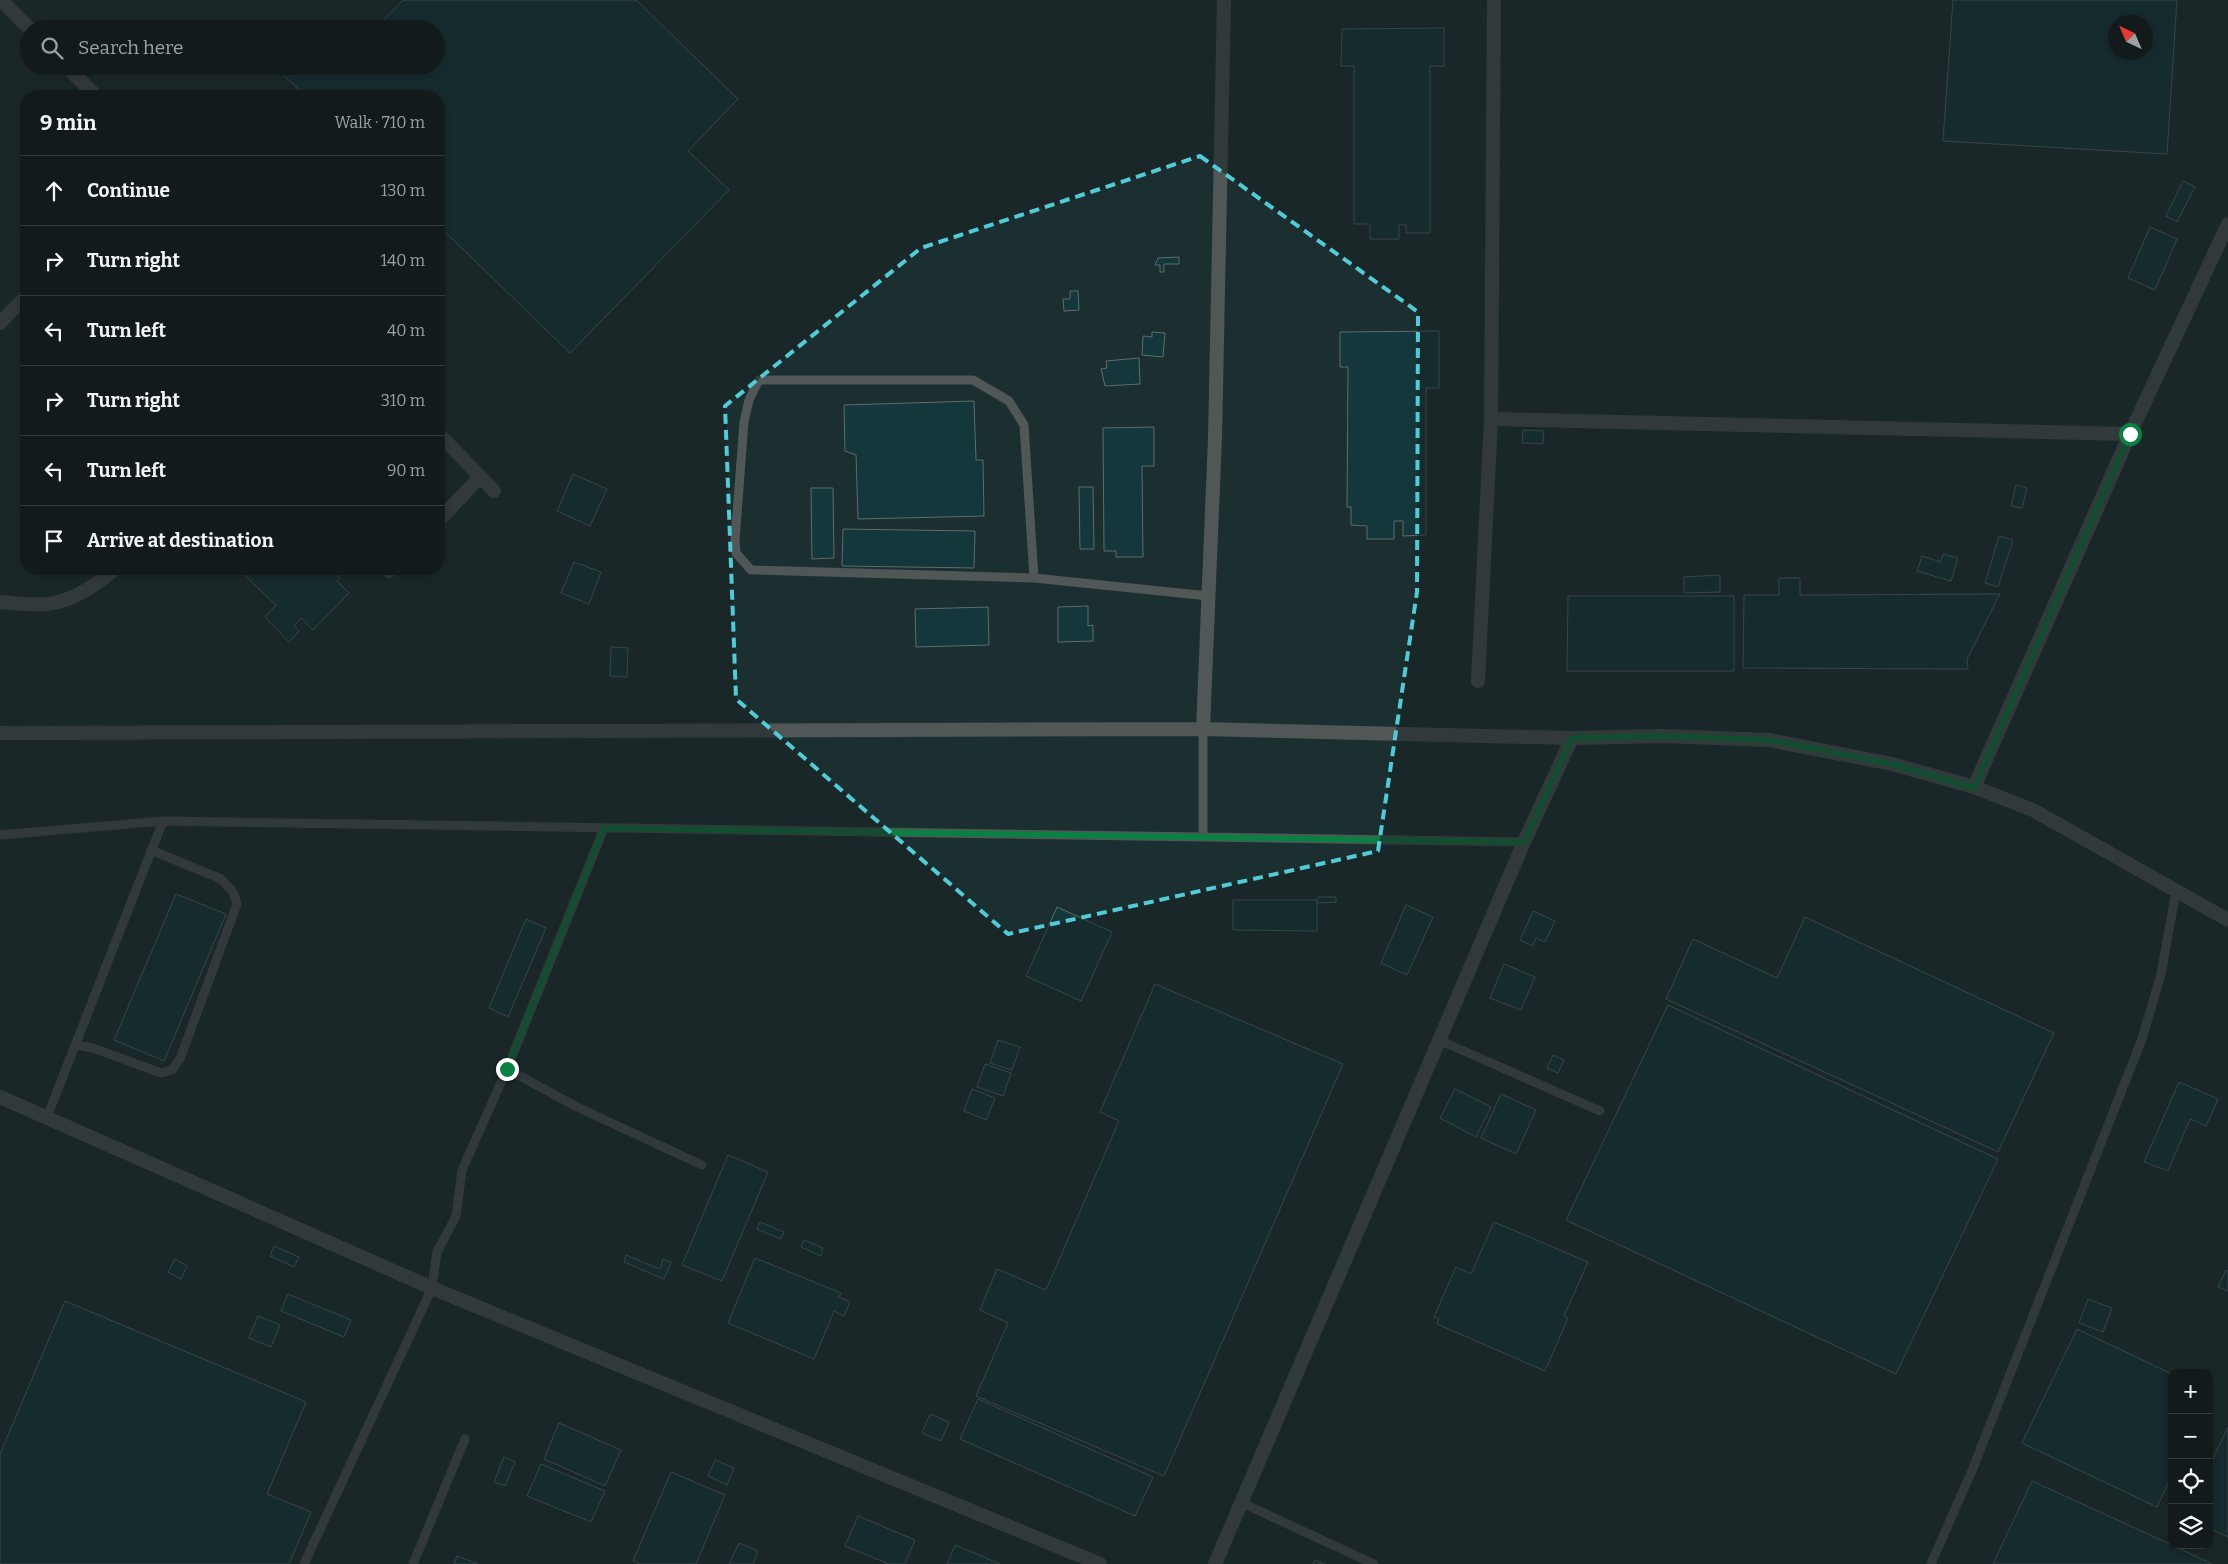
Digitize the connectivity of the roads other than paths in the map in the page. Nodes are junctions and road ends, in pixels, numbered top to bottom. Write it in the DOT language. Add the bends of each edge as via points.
graph roads {
  1 [pos="1,0"];
  2 [pos="1224,0"];
  3 [pos="1494,0"];
  4 [pos="21,20"];
  5 [pos="75,75"];
  6 [pos="90,90"];
  7 [pos="2228,224"];
  8 [pos="20,302"];
  9 [pos="0,323"];
  10 [pos="1491,419"];
  11 [pos="2130,434"];
  12 [pos="445,440"];
  13 [pos="480,477"];
  14 [pos="494,490"];
  15 [pos="445,514"];
  16 [pos="106,575"];
  17 [pos="1034,578"];
  18 [pos="1209,596"];
  19 [pos="0,602"];
  20 [pos="1478,681"];
  21 [pos="1203,729"];
  22 [pos="0,733"];
  23 [pos="1572,738"];
  24 [pos="1974,788"];
  25 [pos="163,821"];
  26 [pos="604,828"];
  27 [pos="0,835"];
  28 [pos="1203,837"];
  29 [pos="1524,842"];
  30 [pos="151,850"];
  31 [pos="2176,891"];
  32 [pos="2228,920"];
  33 [pos="1439,1040"];
  34 [pos="76,1045"];
  35 [pos="507,1069"];
  36 [pos="0,1097"];
  37 [pos="1600,1111"];
  38 [pos="47,1117"];
  39 [pos="702,1165"];
  40 [pos="432,1288"];
  41 [pos="465,1439"];
  42 [pos="1240,1502"];
  43 [pos="304,1564"];
  44 [pos="412,1564"];
  45 [pos="1100,1564"];
  46 [pos="1215,1564"];
  47 [pos="1374,1564"];
  48 [pos="1932,1564"];
  1 -- 4 [label="street"];
  2 -- 18 [label="street"];
  3 -- 10 [label="street"];
  5 -- 6 [label="street"];
  7 -- 11 [label="street"];
  8 -- 9 [label="street"];
  10 -- 11 [label="street"];
  10 -- 20 [label="street"];
  11 -- 24 [label="street"];
  12 -- 13 [label="street"];
  13 -- 14 [label="street"];
  13 -- 15 [label="street"];
  16 -- 19 [label="street" via="63,602 46,605"];
  17 -- 17 [label="lane" via="752,570 736,553 735,540 744,422 749,400 759,380 973,380 1010,401 1024,425"];
  17 -- 18 [label="lane"];
  18 -- 21 [label="street"];
  21 -- 22 [label="street"];
  21 -- 23 [label="street"];
  21 -- 28 [label="lane"];
  23 -- 24 [label="street" via="1662,736 1769,740 1892,764"];
  23 -- 29 [label="street"];
  24 -- 31 [label="street" via="2033,810"];
  25 -- 26 [label="lane"];
  25 -- 27 [label="lane"];
  25 -- 30 [label="lane"];
  26 -- 28 [label="lane"];
  26 -- 35 [label="lane"];
  28 -- 29 [label="lane"];
  29 -- 33 [label="street"];
  30 -- 34 [label="lane"];
  30 -- 34 [label="lane" via="220,880 233,892 237,904 180,1059 172,1070 162,1074 93,1048"];
  31 -- 32 [label="street"];
  31 -- 48 [label="lane" via="2161,974 2142,1039"];
  33 -- 37 [label="lane"];
  33 -- 42 [label="street"];
  34 -- 38 [label="lane"];
  35 -- 39 [label="lane" via="577,1107"];
  35 -- 40 [label="lane" via="462,1170 456,1216 437,1252"];
  36 -- 38 [label="street"];
  38 -- 40 [label="street"];
  40 -- 43 [label="lane"];
  40 -- 45 [label="street"];
  41 -- 44 [label="lane"];
  42 -- 46 [label="street"];
  42 -- 47 [label="lane"];
}
